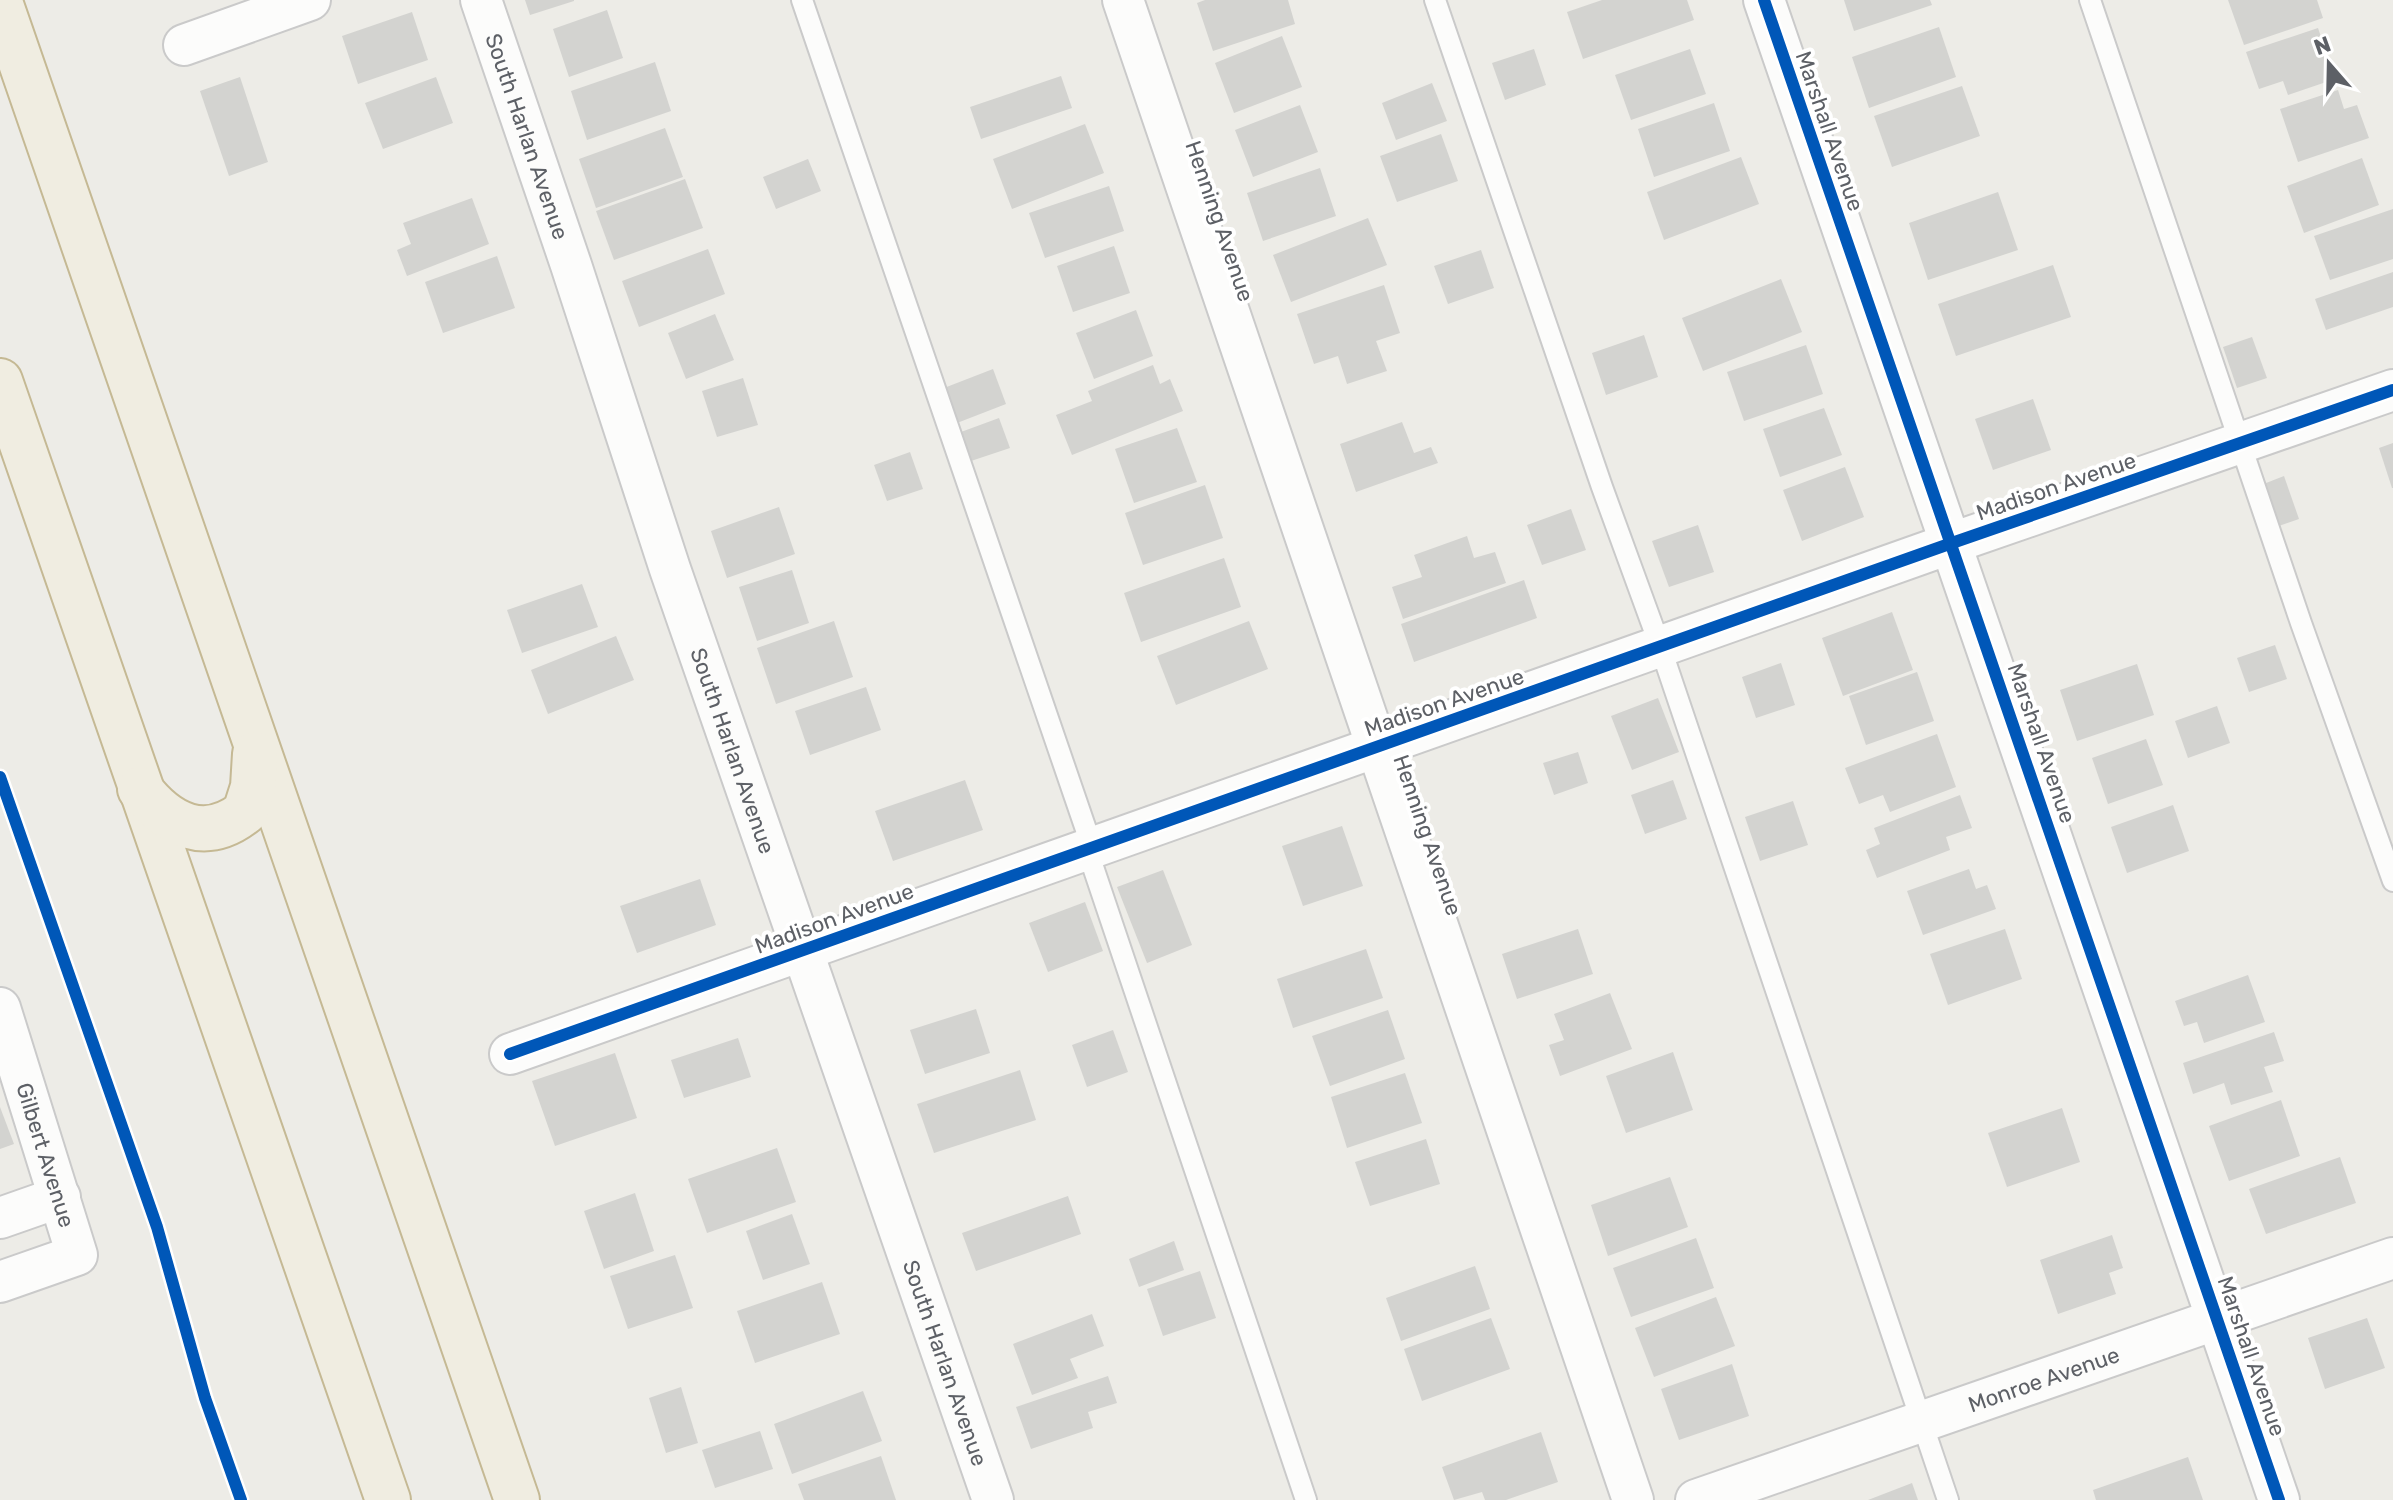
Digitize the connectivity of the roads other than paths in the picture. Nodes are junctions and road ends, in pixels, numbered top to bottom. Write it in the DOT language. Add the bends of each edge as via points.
graph roads {
  1 [pos="310,0"];
  2 [pos="481,0"];
  3 [pos="802,0"];
  4 [pos="1123,0"];
  5 [pos="1435,0"];
  6 [pos="1764,0"];
  7 [pos="2090,0"];
  8 [pos="0,2"];
  9 [pos="184,45"];
  10 [pos="0,381"];
  11 [pos="2393,390"];
  12 [pos="2241,442"];
  13 [pos="1952,543"];
  14 [pos="1660,646"];
  15 [pos="255,746"];
  16 [pos="1377,747"];
  17 [pos="139,787"];
  18 [pos="1090,848"];
  19 [pos="2393,881"];
  20 [pos="803,951"];
  21 [pos="0,1008"];
  22 [pos="510,1054"];
  23 [pos="60,1197"];
  24 [pos="0,1218"];
  25 [pos="2393,1258"];
  26 [pos="0,1282"];
  27 [pos="2218,1319"];
  28 [pos="1921,1422"];
  29 [pos="388,1500"];
  30 [pos="517,1500"];
  31 [pos="993,1500"];
  32 [pos="1306,1500"];
  33 [pos="1633,1500"];
  34 [pos="1696,1500"];
  35 [pos="1948,1500"];
  36 [pos="2279,1500"];
  1 -- 9 [label="street"];
  2 -- 20 [label="street, South Harlan Avenue"];
  3 -- 18 [label="lane"];
  4 -- 16 [label="street, Henning Avenue"];
  5 -- 14 [label="lane"];
  6 -- 13 [label="street, Marshall Avenue"];
  7 -- 12 [label="lane"];
  8 -- 15 [label="highway"];
  10 -- 17 [label="highway"];
  11 -- 12 [label="street, Madison Avenue"];
  12 -- 13 [label="street, Madison Avenue"];
  12 -- 19 [label="lane"];
  13 -- 14 [label="street, Madison Avenue"];
  13 -- 27 [label="street, Marshall Avenue"];
  14 -- 16 [label="street, Madison Avenue"];
  14 -- 28 [label="lane"];
  15 -- 17 [label="highway" via="253,787 245,812 220,826 204,829 168,818"];
  15 -- 30 [label="highway"];
  16 -- 18 [label="street, Madison Avenue"];
  16 -- 33 [label="street, Henning Avenue"];
  17 -- 29 [label="highway"];
  18 -- 20 [label="street, Madison Avenue"];
  18 -- 32 [label="lane"];
  20 -- 22 [label="street, Madison Avenue"];
  20 -- 31 [label="street, South Harlan Avenue"];
  21 -- 23 [label="street, Gilbert Avenue"];
  23 -- 24 [label="street"];
  23 -- 26 [label="street, Gilbert Avenue" via="77,1255"];
  25 -- 27 [label="street, Monroe Avenue"];
  27 -- 28 [label="street, Monroe Avenue"];
  27 -- 36 [label="street, Marshall Avenue"];
  28 -- 34 [label="street, Monroe Avenue"];
  28 -- 35 [label="lane"];
}
